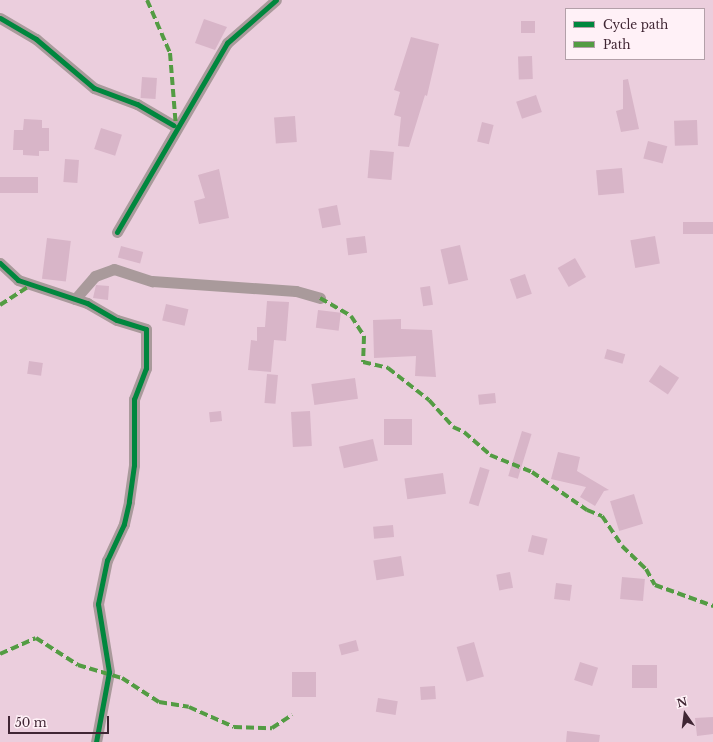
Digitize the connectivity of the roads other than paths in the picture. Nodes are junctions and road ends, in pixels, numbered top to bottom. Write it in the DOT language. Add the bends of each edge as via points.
graph roads {
  1 [pos="276,0"];
  2 [pos="0,18"];
  3 [pos="173,125"];
  4 [pos="117,232"];
  5 [pos="0,263"];
  6 [pos="320,298"];
  7 [pos="75,299"];
  8 [pos="96,742"];
  1 -- 4 [label="street" via="227,43"];
  2 -- 3 [label="street" via="36,40 94,88 137,104"];
  5 -- 7 [label="street" via="18,280"];
  6 -- 7 [label="street" via="296,291 152,280 114,269 96,276"];
  7 -- 8 [label="street" via="117,320 146,329 146,368 134,399 134,465 129,502 124,524 107,560 98,604 109,672"];
}
